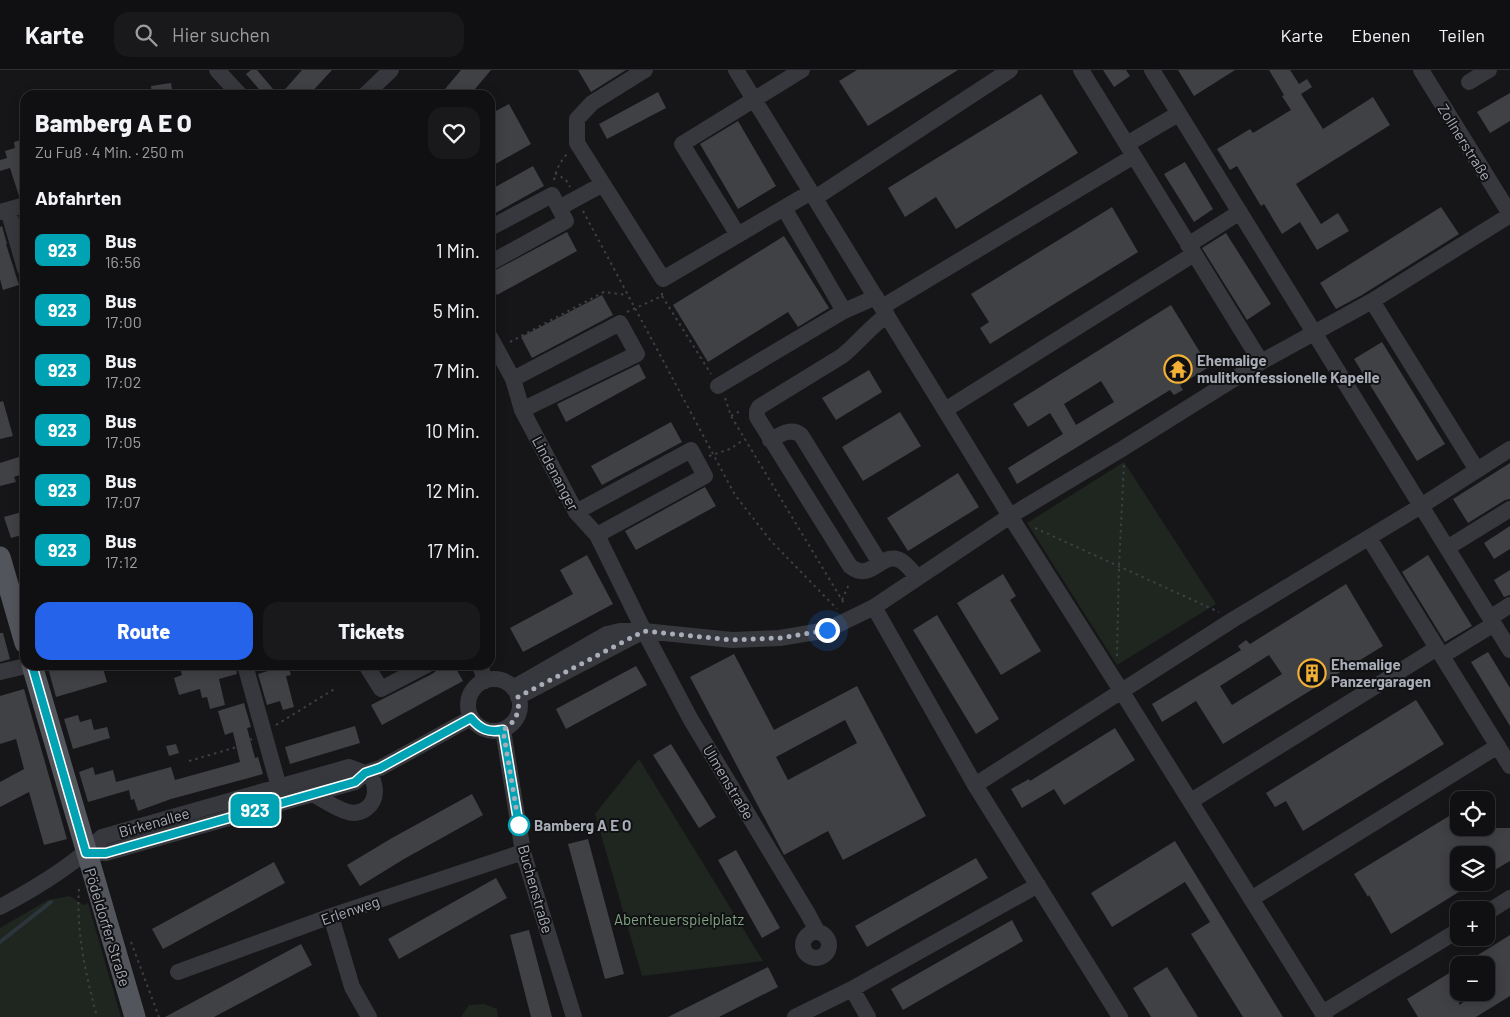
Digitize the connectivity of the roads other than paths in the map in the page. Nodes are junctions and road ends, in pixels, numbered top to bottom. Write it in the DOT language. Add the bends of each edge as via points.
graph roads {
  1 [pos="218,70"];
  2 [pos="391,70"];
  3 [pos="645,70"];
  4 [pos="736,70"];
  5 [pos="802,70"];
  6 [pos="1010,70"];
  7 [pos="1081,70"];
  8 [pos="1152,70"];
  9 [pos="1421,70"];
  10 [pos="1489,70"];
  11 [pos="1469,82"];
  12 [pos="236,90"];
  13 [pos="370,90"];
  14 [pos="754,100"];
  15 [pos="1178,114"];
  16 [pos="1130,150"];
  17 [pos="603,184"];
  18 [pos="813,195"];
  19 [pos="555,202"];
  20 [pos="20,206"];
  21 [pos="784,208"];
  22 [pos="2,211"];
  23 [pos="1240,212"];
  24 [pos="1510,214"];
  25 [pos="495,226"];
  26 [pos="738,235"];
  27 [pos="1191,249"];
  28 [pos="20,256"];
  29 [pos="495,260"];
  30 [pos="1372,301"];
  31 [pos="881,306"];
  32 [pos="844,311"];
  33 [pos="1315,334"];
  34 [pos="495,345"];
  35 [pos="1261,362"];
  36 [pos="513,379"];
  37 [pos="718,386"];
  38 [pos="522,410"];
  39 [pos="945,410"];
  40 [pos="770,440"];
  41 [pos="1510,449"];
  42 [pos="1477,470"];
  43 [pos="1421,506"];
  44 [pos="1510,509"];
  45 [pos="576,512"];
  46 [pos="1010,516"];
  47 [pos="597,535"];
  48 [pos="1369,538"];
  49 [pos="1447,548"];
  50 [pos="0,557"];
  51 [pos="880,563"];
  52 [pos="916,578"];
  53 [pos="1510,605"];
  54 [pos="874,607"];
  55 [pos="1492,621"];
  56 [pos="20,626"];
  57 [pos="644,631"];
  58 [pos="1510,650"];
  59 [pos="1440,652"];
  60 [pos="20,667"];
  61 [pos="32,670"];
  62 [pos="246,670"];
  63 [pos="369,670"];
  64 [pos="417,670"];
  65 [pos="482,670"];
  66 [pos="0,672"];
  67 [pos="485,681"];
  68 [pos="515,692"];
  69 [pos="1122,692"];
  70 [pos="471,718"];
  71 [pos="503,730"];
  72 [pos="1506,756"];
  73 [pos="368,772"];
  74 [pos="975,784"];
  75 [pos="281,794"];
  76 [pos="313,794"];
  77 [pos="1190,801"];
  78 [pos="523,852"];
  79 [pos="86,853"];
  80 [pos="1038,886"];
  81 [pos="1510,898"];
  82 [pos="1251,899"];
  83 [pos="0,907"];
  84 [pos="1495,907"];
  85 [pos="331,916"];
  86 [pos="817,932"];
  87 [pos="1450,936"];
  88 [pos="178,972"];
  89 [pos="852,989"];
  90 [pos="1324,1015"];
  91 [pos="135,1017"];
  92 [pos="369,1017"];
  93 [pos="574,1017"];
  94 [pos="795,1017"];
  95 [pos="868,1017"];
  96 [pos="1120,1017"];
  1 -- 12 [label="street"];
  2 -- 13 [label="street"];
  3 -- 17 [label="street" via="592,103 577,119 577,143"];
  4 -- 14 [label="street"];
  5 -- 14 [label="street"];
  6 -- 18 [label="street"];
  7 -- 16 [label="street"];
  8 -- 15 [label="street"];
  9 -- 24 [label="street, Zollnerstraße"];
  10 -- 11 [label="street"];
  14 -- 18 [label="street"];
  14 -- 26 [label="street" via="682,144"];
  15 -- 16 [label="street"];
  15 -- 23 [label="street"];
  16 -- 27 [label="street"];
  16 -- 31 [label="street"];
  17 -- 19 [label="street" via="576,199"];
  17 -- 26 [label="street" via="663,279"];
  18 -- 21 [label="street"];
  18 -- 31 [label="street"];
  19 -- 25 [label="street"];
  19 -- 29 [label="street" via="566,221"];
  20 -- 22 [label="street"];
  21 -- 26 [label="street"];
  21 -- 32 [label="street"];
  22 -- 28 [label="street"];
  23 -- 27 [label="street"];
  23 -- 33 [label="street"];
  24 -- 30 [label="street"];
  27 -- 35 [label="street"];
  27 -- 39 [label="street"];
  30 -- 33 [label="street"];
  30 -- 42 [label="street"];
  31 -- 32 [label="street"];
  31 -- 39 [label="street"];
  31 -- 40 [label="street" via="873,325 842,356 759,407 757,417"];
  32 -- 37 [label="street"];
  33 -- 35 [label="street"];
  33 -- 43 [label="street"];
  34 -- 36 [label="street, Lindenanger"];
  35 -- 46 [label="street"];
  36 -- 38 [label="street, Lindenanger"];
  36 -- 38 [label="street" via="620,324 636,354"];
  38 -- 45 [label="street, Lindenanger"];
  39 -- 46 [label="street"];
  40 -- 51 [label="street" via="850,566 860,572"];
  40 -- 51 [label="street" via="790,431 801,435"];
  41 -- 42 [label="street"];
  42 -- 43 [label="street"];
  43 -- 48 [label="street"];
  43 -- 49 [label="street"];
  44 -- 49 [label="street"];
  45 -- 47 [label="street, Lindenanger"];
  45 -- 47 [label="street" via="690,450 705,476"];
  46 -- 52 [label="street"];
  46 -- 69 [label="street"];
  47 -- 57 [label="street, Lindenanger"];
  48 -- 59 [label="street"];
  48 -- 69 [label="street" via="1234,619"];
  49 -- 55 [label="street"];
  50 -- 56 [label="main road"];
  51 -- 52 [label="street" via="898,559"];
  52 -- 54 [label="street"];
  53 -- 55 [label="street"];
  54 -- 57 [label="street" via="827,630 780,638 732,640"];
  54 -- 74 [label="street"];
  55 -- 58 [label="street"];
  55 -- 59 [label="street"];
  57 -- 68 [label="street"];
  57 -- 86 [label="street, Ulmenstraße" via="692,720"];
  59 -- 72 [label="street"];
  59 -- 77 [label="street"];
  60 -- 66 [label="street"];
  61 -- 79 [label="main road, Pödeldorfer Straße"];
  62 -- 75 [label="street"];
  63 -- 64 [label="street" via="381,689"];
  65 -- 67 [label="street"];
  67 -- 68 [label="street" via="500,680"];
  67 -- 70 [label="street" via="468,700"];
  68 -- 71 [label="street" via="520,707 517,716"];
  69 -- 74 [label="street"];
  69 -- 77 [label="street"];
  70 -- 71 [label="street" via="484,730"];
  70 -- 73 [label="street, Birkenallee"];
  71 -- 78 [label="street, Buchenstraße"];
  72 -- 82 [label="street"];
  73 -- 75 [label="street, Birkenallee" via="349,767"];
  73 -- 76 [label="street, Birkenallee" via="355,782"];
  73 -- 76 [label="street" via="376,791 372,803 358,813 349,813"];
  74 -- 80 [label="street"];
  75 -- 76 [label="street, Birkenallee"];
  75 -- 79 [label="street, Birkenallee" via="106,853"];
  77 -- 82 [label="street"];
  78 -- 85 [label="street, Erlenweg"];
  78 -- 93 [label="street, Buchenstraße"];
  79 -- 83 [label="street"];
  79 -- 91 [label="main road, Pödeldorfer Straße"];
  80 -- 89 [label="street"];
  80 -- 96 [label="street"];
  81 -- 84 [label="street"];
  82 -- 90 [label="street"];
  85 -- 88 [label="street, Erlenweg"];
  85 -- 92 [label="street" via="352,987"];
  87 -- 90 [label="street"];
  89 -- 94 [label="street"];
  89 -- 95 [label="street"];
}
